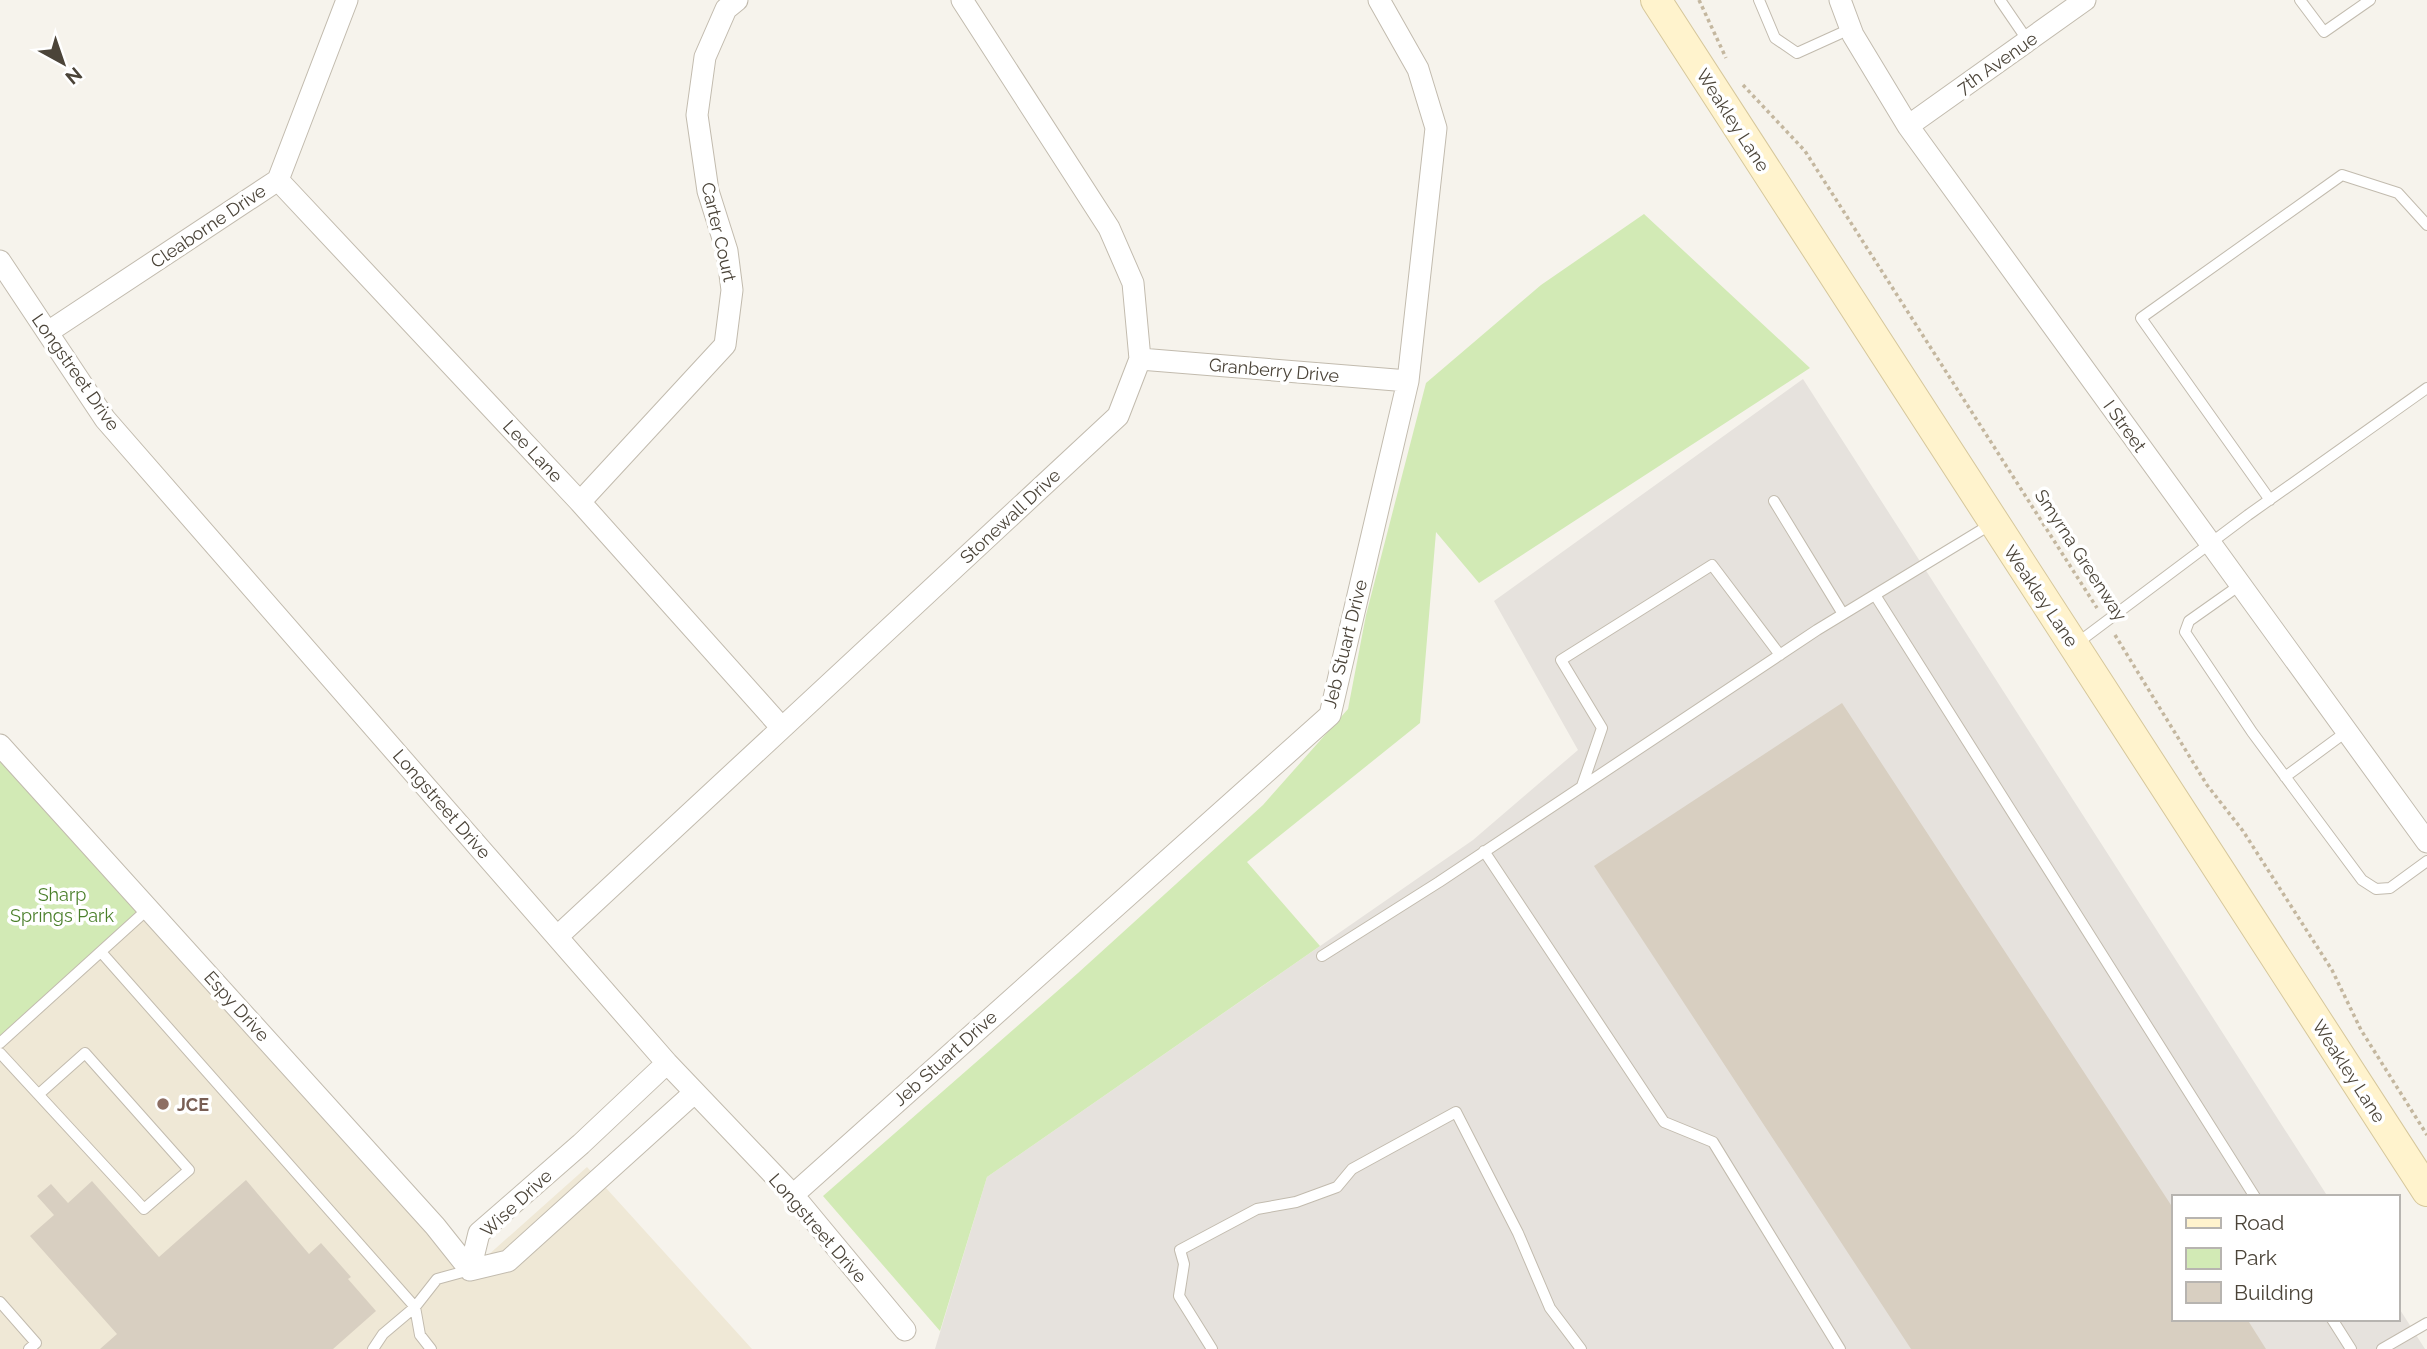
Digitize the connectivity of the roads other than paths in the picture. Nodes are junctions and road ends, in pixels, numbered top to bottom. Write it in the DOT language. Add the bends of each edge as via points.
graph roads {
  1 [pos="347,0"];
  2 [pos="737,0"];
  3 [pos="962,0"];
  4 [pos="1379,0"];
  5 [pos="1656,0"];
  6 [pos="1759,0"];
  7 [pos="1840,0"];
  8 [pos="2000,0"];
  9 [pos="2085,0"];
  10 [pos="2300,0"];
  11 [pos="2370,0"];
  12 [pos="1850,29"];
  13 [pos="2028,41"];
  14 [pos="1908,125"];
  15 [pos="278,180"];
  16 [pos="2427,225"];
  17 [pos="0,261"];
  18 [pos="48,332"];
  19 [pos="1140,359"];
  20 [pos="1408,381"];
  21 [pos="2427,388"];
  22 [pos="2270,500"];
  23 [pos="1774,501"];
  24 [pos="580,502"];
  25 [pos="1993,523"];
  26 [pos="2210,544"];
  27 [pos="2240,585"];
  28 [pos="1875,595"];
  29 [pos="1843,614"];
  30 [pos="2074,645"];
  31 [pos="1780,655"];
  32 [pos="782,728"];
  33 [pos="2346,732"];
  34 [pos="4,756"];
  35 [pos="2286,776"];
  36 [pos="1582,786"];
  37 [pos="2427,842"];
  38 [pos="1484,851"];
  39 [pos="2427,861"];
  40 [pos="149,908"];
  41 [pos="558,936"];
  42 [pos="101,952"];
  43 [pos="1322,956"];
  44 [pos="0,1043"];
  45 [pos="0,1053"];
  46 [pos="667,1063"];
  47 [pos="694,1093"];
  48 [pos="38,1094"];
  49 [pos="2427,1191"];
  50 [pos="793,1195"];
  51 [pos="2254,1195"];
  52 [pos="470,1270"];
  53 [pos="0,1302"];
  54 [pos="415,1307"];
  55 [pos="2333,1321"];
  56 [pos="2427,1323"];
  57 [pos="905,1330"];
  58 [pos="29,1349"];
  59 [pos="373,1349"];
  60 [pos="431,1349"];
  61 [pos="1212,1349"];
  62 [pos="1581,1349"];
  63 [pos="1840,1349"];
  64 [pos="2351,1349"];
  65 [pos="2382,1349"];
  1 -- 15 [label="street, Cleaborne Drive"];
  2 -- 24 [label="street, Carter Court" via="726,9 705,57 697,115 708,191 727,251 732,290 725,345"];
  3 -- 19 [label="street, Stonewall Drive" via="1109,228 1133,284"];
  4 -- 20 [label="street, Jeb Stuart Drive" via="1418,69 1436,128"];
  5 -- 25 [label="main road, Weakley Lane"];
  6 -- 12 [label="lane" via="1775,38 1797,53"];
  7 -- 12 [label="street, I Street"];
  8 -- 13 [label="lane"];
  9 -- 13 [label="street, 7th Avenue"];
  10 -- 11 [label="lane" via="2324,32"];
  12 -- 14 [label="street, I Street"];
  13 -- 14 [label="street, 7th Avenue"];
  14 -- 26 [label="street, I Street"];
  15 -- 18 [label="street, Cleaborne Drive"];
  15 -- 24 [label="street, Lee Lane"];
  16 -- 22 [label="lane" via="2398,193 2342,175 2141,318"];
  17 -- 18 [label="street, Longstreet Drive"];
  18 -- 41 [label="street, Longstreet Drive" via="106,419"];
  19 -- 20 [label="street, Granberry Drive"];
  19 -- 32 [label="street, Stonewall Drive" via="1118,416"];
  20 -- 50 [label="street, Jeb Stuart Drive" via="1330,715"];
  21 -- 22 [label="lane"];
  22 -- 26 [label="lane"];
  23 -- 29 [label="lane"];
  24 -- 32 [label="street, Lee Lane"];
  25 -- 28 [label="lane"];
  25 -- 30 [label="main road, Weakley Lane"];
  26 -- 27 [label="street, I Street"];
  26 -- 30 [label="lane"];
  27 -- 33 [label="street, I Street"];
  27 -- 35 [label="lane" via="2189,621 2185,632"];
  28 -- 29 [label="lane"];
  28 -- 51 [label="lane"];
  29 -- 31 [label="lane"];
  30 -- 49 [label="main road, Weakley Lane"];
  31 -- 36 [label="lane"];
  31 -- 36 [label="lane" via="1712,565 1561,660 1602,729"];
  32 -- 41 [label="street, Stonewall Drive"];
  33 -- 35 [label="lane"];
  33 -- 37 [label="street, I Street"];
  34 -- 40 [label="street, Espy Drive"];
  35 -- 39 [label="lane" via="2362,880 2376,889 2390,888"];
  36 -- 38 [label="lane"];
  38 -- 43 [label="lane"];
  38 -- 63 [label="lane" via="1664,1122 1713,1142"];
  40 -- 42 [label="lane"];
  40 -- 52 [label="street, Espy Drive"];
  41 -- 46 [label="street, Longstreet Drive"];
  42 -- 44 [label="lane"];
  42 -- 54 [label="lane"];
  45 -- 48 [label="lane"];
  46 -- 47 [label="street, Longstreet Drive"];
  46 -- 52 [label="street, Wise Drive" via="478,1233"];
  47 -- 50 [label="street, Longstreet Drive"];
  47 -- 52 [label="street, Wise Drive" via="508,1261"];
  48 -- 48 [label="lane" via="144,1209 189,1170 85,1053"];
  50 -- 57 [label="street, Longstreet Drive"];
  52 -- 54 [label="lane" via="437,1279"];
  53 -- 58 [label="lane" via="36,1343"];
  54 -- 59 [label="lane" via="383,1334"];
  54 -- 60 [label="lane" via="421,1335"];
  55 -- 64 [label="lane"];
  56 -- 65 [label="lane"];
  61 -- 62 [label="lane" via="1179,1296 1184,1264 1180,1250 1257,1209 1296,1202 1337,1187 1352,1170 1456,1112 1518,1233 1550,1308"];
}
